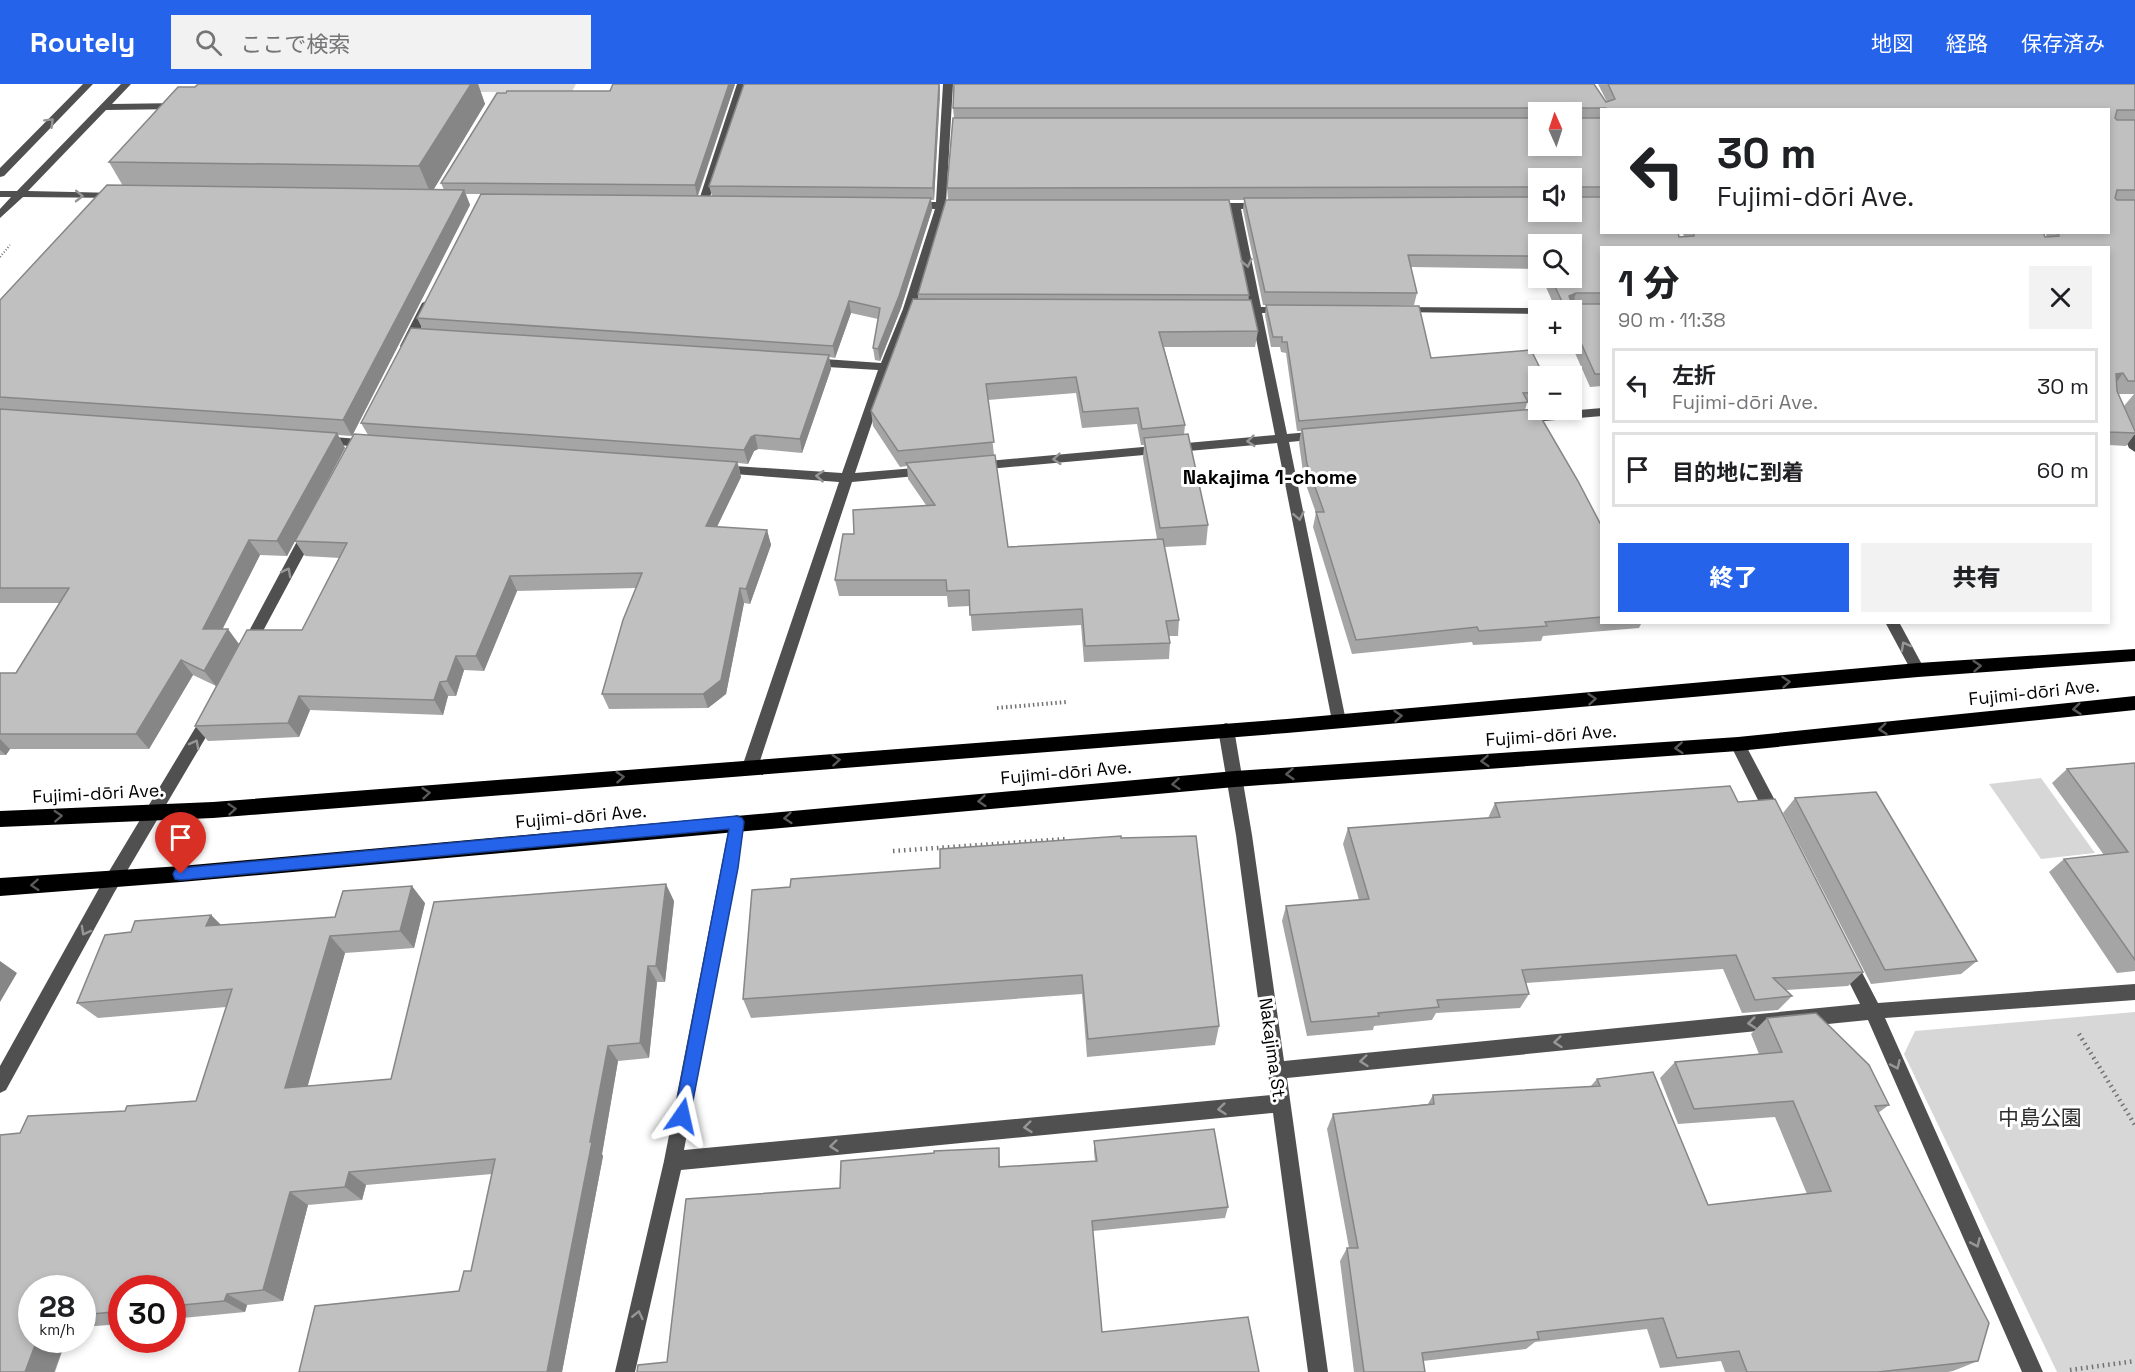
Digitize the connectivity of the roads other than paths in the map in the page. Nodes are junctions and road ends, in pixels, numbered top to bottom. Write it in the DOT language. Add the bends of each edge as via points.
graph roads {
  1 [pos="88,84"];
  2 [pos="126,84"];
  3 [pos="742,84"];
  4 [pos="948,84"];
  5 [pos="187,106"];
  6 [pos="103,107"];
  7 [pos="947,125"];
  8 [pos="959,125"];
  9 [pos="0,161"];
  10 [pos="12,161"];
  11 [pos="0,174"];
  12 [pos="0,194"];
  13 [pos="20,194"];
  14 [pos="130,196"];
  15 [pos="691,203"];
  16 [pos="703,203"];
  17 [pos="715,204"];
  18 [pos="902,205"];
  19 [pos="941,206"];
  20 [pos="972,206"];
  21 [pos="1199,206"];
  22 [pos="1235,206"];
  23 [pos="1270,206"];
  24 [pos="0,215"];
  25 [pos="433,294"];
  26 [pos="1221,310"];
  27 [pos="1257,310"];
  28 [pos="1292,310"];
  29 [pos="1386,310"];
  30 [pos="1528,311"];
  31 [pos="402,354"];
  32 [pos="803,362"];
  33 [pos="885,367"];
  34 [pos="2114,398"];
  35 [pos="1600,412"];
  36 [pos="1508,420"];
  37 [pos="1331,434"];
  38 [pos="359,438"];
  39 [pos="1284,438"];
  40 [pos="309,439"];
  41 [pos="380,445"];
  42 [pos="2135,448"];
  43 [pos="347,460"];
  44 [pos="967,467"];
  45 [pos="708,468"];
  46 [pos="944,470"];
  47 [pos="849,478"];
  48 [pos="314,523"];
  49 [pos="1893,624"];
  50 [pos="2135,655"];
  51 [pos="241,658"];
  52 [pos="1918,670"];
  53 [pos="219,700"];
  54 [pos="2135,703"];
  55 [pos="1340,721"];
  56 [pos="1226,729"];
  57 [pos="1738,744"];
  58 [pos="750,767"];
  59 [pos="1235,778"];
  60 [pos="152,811"];
  61 [pos="0,819"];
  62 [pos="737,822"];
  63 [pos="1784,835"];
  64 [pos="113,880"];
  65 [pos="0,887"];
  66 [pos="1841,949"];
  67 [pos="2135,992"];
  68 [pos="1873,1011"];
  69 [pos="1276,1070"];
  70 [pos="0,1084"];
  71 [pos="1280,1103"];
  72 [pos="673,1161"];
  73 [pos="625,1372"];
  74 [pos="1318,1372"];
  75 [pos="2033,1372"];
  10 -- 1 [label="street, one-way"];
  2 -- 6 [label="street"];
  3 -- 16 [label="street"];
  4 -- 7 [label="street"];
  5 -- 6 [label="street"];
  6 -- 13 [label="street"];
  7 -- 8 [label="street"];
  7 -- 19 [label="street"];
  9 -- 10 [label="street"];
  10 -- 11 [label="street"];
  12 -- 13 [label="street"];
  13 -- 14 [label="street, one-way"];
  13 -- 24 [label="street"];
  15 -- 16 [label="street"];
  16 -- 17 [label="street"];
  18 -- 19 [label="street"];
  19 -- 20 [label="street"];
  19 -- 33 [label="street" via="915,309"];
  21 -- 22 [label="street"];
  22 -- 23 [label="street"];
  22 -- 27 [label="street, one-way"];
  25 -- 31 [label="street" via="418,335"];
  26 -- 27 [label="street"];
  27 -- 28 [label="street"];
  27 -- 39 [label="street"];
  29 -- 30 [label="street"];
  32 -- 33 [label="street"];
  33 -- 47 [label="street"];
  34 -- 42 [label="street"];
  35 -- 36 [label="street"];
  37 -- 39 [label="street"];
  38 -- 40 [label="street"];
  38 -- 41 [label="street"];
  38 -- 43 [label="street"];
  39 -- 44 [label="street, one-way"];
  39 -- 55 [label="street, one-way"];
  47 -- 45 [label="street, one-way"];
  46 -- 47 [label="street"];
  47 -- 58 [label="street"];
  51 -- 48 [label="street, one-way"];
  52 -- 49 [label="street, one-way"];
  52 -- 50 [label="highway, Fujimi-dōri Ave., one-way"];
  55 -- 52 [label="highway, Fujimi-dōri Ave., one-way"];
  60 -- 53 [label="street, one-way"];
  54 -- 57 [label="highway, Fujimi-dōri Ave., one-way"];
  55 -- 56 [label="highway, Fujimi-dōri Ave."];
  58 -- 56 [label="highway, Fujimi-dōri Ave., one-way"];
  56 -- 59 [label="street, Nakajima St."];
  57 -- 59 [label="highway, Fujimi-dōri Ave., one-way"];
  57 -- 63 [label="street"];
  60 -- 58 [label="highway, Fujimi-dōri Ave., one-way" via="213,810"];
  59 -- 62 [label="highway, Fujimi-dōri Ave., one-way"];
  59 -- 69 [label="street, Nakajima St."];
  61 -- 60 [label="highway, Fujimi-dōri Ave., one-way"];
  60 -- 64 [label="street"];
  62 -- 64 [label="highway, Fujimi-dōri Ave."];
  62 -- 72 [label="street"];
  64 -- 65 [label="highway, Fujimi-dōri Ave., one-way"];
  64 -- 70 [label="street, one-way"];
  66 -- 68 [label="street"];
  67 -- 68 [label="street"];
  68 -- 69 [label="street, one-way"];
  68 -- 75 [label="street, one-way"];
  69 -- 71 [label="street, Nakajima St."];
  71 -- 72 [label="street, one-way"];
  71 -- 74 [label="street, Nakajima St."];
  73 -- 72 [label="street, one-way"];
}
